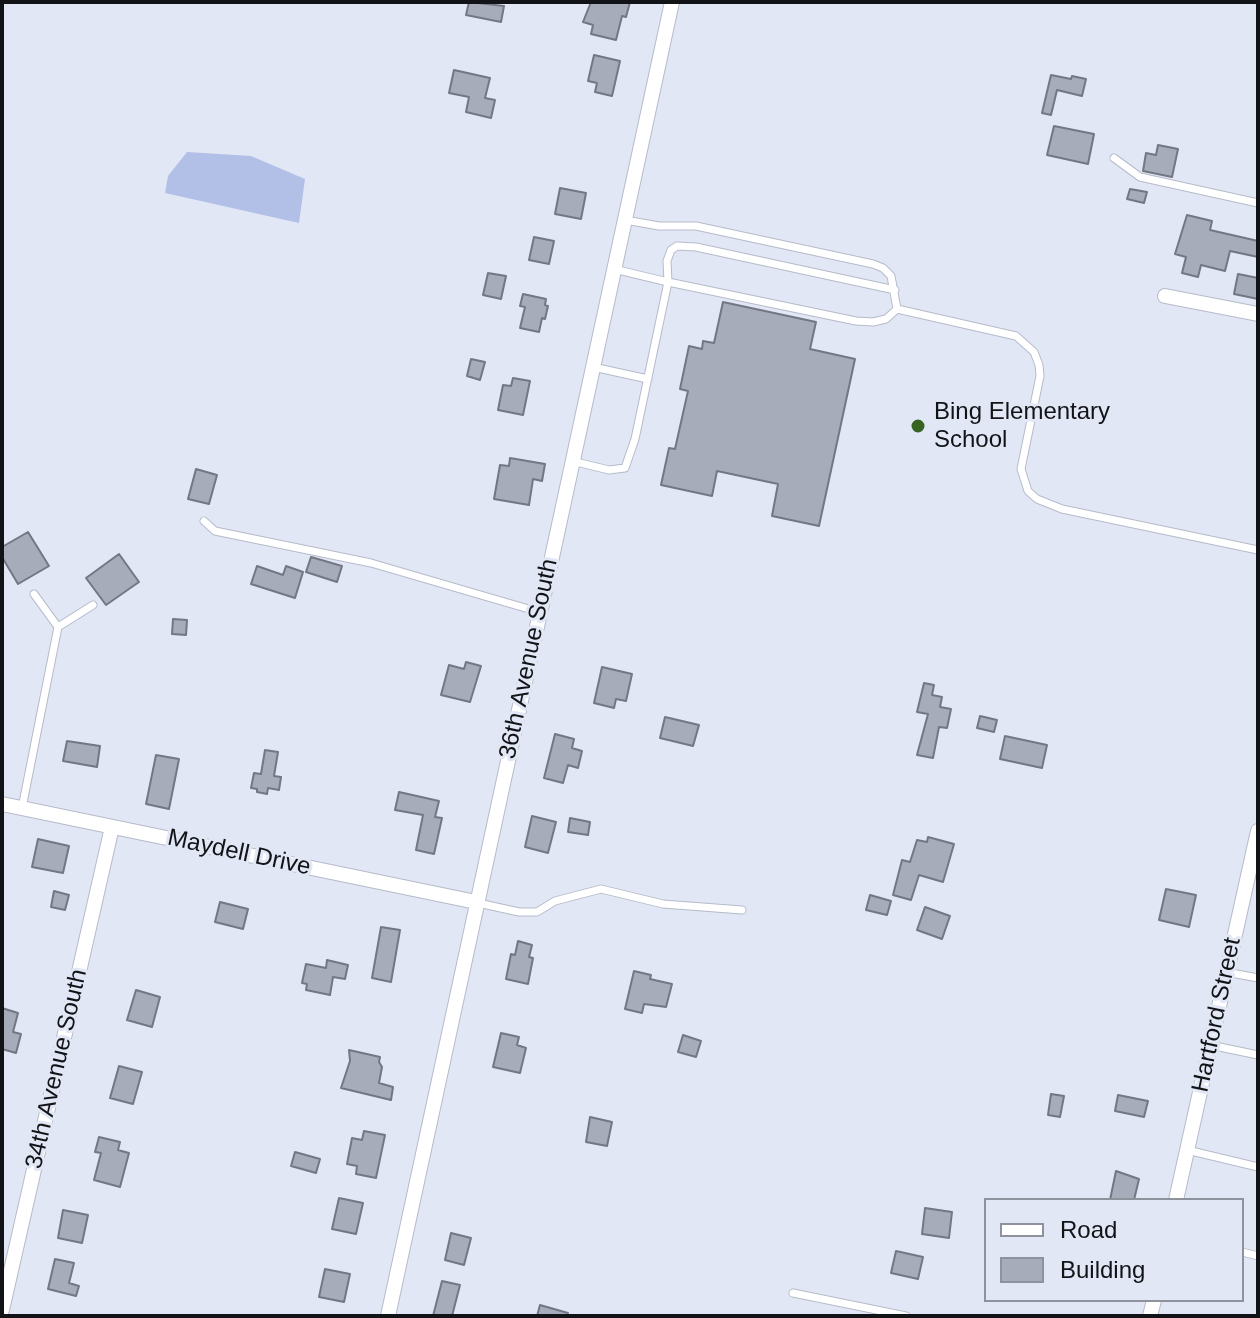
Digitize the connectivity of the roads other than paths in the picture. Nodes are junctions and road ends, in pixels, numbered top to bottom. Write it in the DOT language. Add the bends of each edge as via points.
graph roads {
  1 [pos="672,2"];
  2 [pos="1114,158"];
  3 [pos="1258,203"];
  4 [pos="625,220"];
  5 [pos="614,269"];
  6 [pos="668,282"];
  7 [pos="895,290"];
  8 [pos="1165,296"];
  9 [pos="897,309"];
  10 [pos="1258,314"];
  11 [pos="593,367"];
  12 [pos="648,379"];
  13 [pos="572,461"];
  14 [pos="204,521"];
  15 [pos="1258,550"];
  16 [pos="34,594"];
  17 [pos="93,605"];
  18 [pos="539,612"];
  19 [pos="58,627"];
  20 [pos="2,804"];
  21 [pos="22,808"];
  22 [pos="112,827"];
  23 [pos="1258,831"];
  24 [pos="476,902"];
  25 [pos="742,910"];
  26 [pos="1226,972"];
  27 [pos="1258,978"];
  28 [pos="1210,1045"];
  29 [pos="1258,1055"];
  30 [pos="1187,1150"];
  31 [pos="1258,1167"];
  32 [pos="1176,1198"];
  33 [pos="793,1293"];
  34 [pos="2,1310"];
  35 [pos="388,1316"];
  36 [pos="906,1316"];
  1 -- 4 [label="street, 36th Avenue South"];
  2 -- 3 [label="lane" via="1140,177"];
  4 -- 5 [label="street, 36th Avenue South"];
  4 -- 7 [label="lane" via="696,226 873,264 891,276"];
  5 -- 6 [label="lane"];
  5 -- 11 [label="street, 36th Avenue South"];
  6 -- 7 [label="lane" via="667,261 677,246"];
  6 -- 9 [label="lane" via="856,321 886,319"];
  6 -- 12 [label="lane"];
  7 -- 9 [label="lane"];
  8 -- 10 [label="street"];
  9 -- 15 [label="lane" via="1016,336 1034,352 1040,376 1021,469 1028,491 1037,499 1062,509"];
  11 -- 12 [label="lane"];
  11 -- 13 [label="street, 36th Avenue South"];
  12 -- 13 [label="lane" via="625,468 609,470"];
  13 -- 18 [label="street, 36th Avenue South"];
  14 -- 18 [label="lane" via="215,531 371,563"];
  16 -- 19 [label="lane"];
  17 -- 19 [label="lane"];
  18 -- 24 [label="street, 36th Avenue South"];
  19 -- 21 [label="lane"];
  20 -- 21 [label="street, Maydell Drive"];
  21 -- 22 [label="street, Maydell Drive"];
  22 -- 24 [label="street, Maydell Drive"];
  22 -- 34 [label="street, 34th Avenue South"];
  23 -- 26 [label="street, Hartford Street"];
  24 -- 25 [label="lane" via="537,912 555,901 601,889 663,904"];
  24 -- 35 [label="street, 36th Avenue South"];
  26 -- 27 [label="lane"];
  26 -- 28 [label="street, Hartford Street"];
  28 -- 29 [label="lane"];
  28 -- 30 [label="street, Hartford Street"];
  30 -- 31 [label="lane"];
  30 -- 32 [label="street, Hartford Street"];
  33 -- 36 [label="lane"];
}
